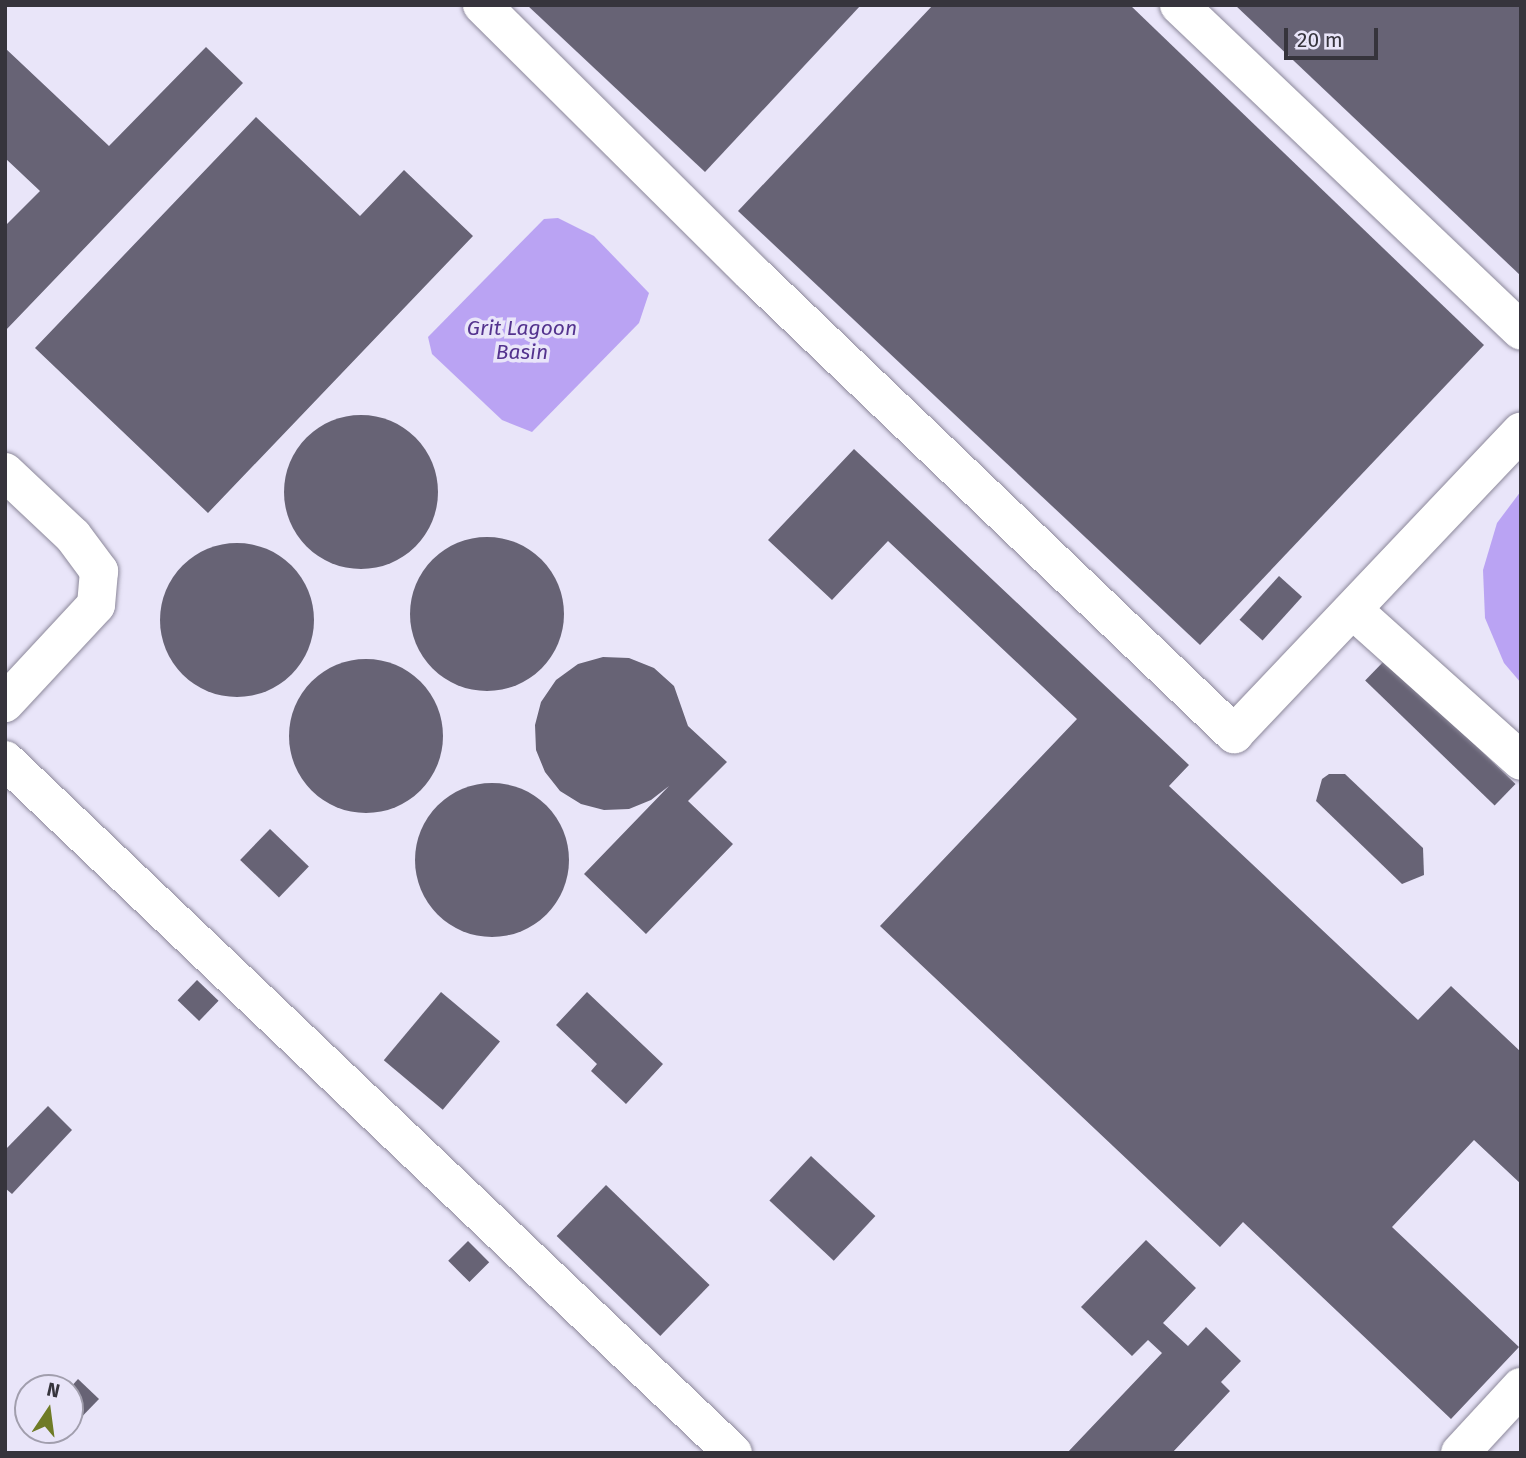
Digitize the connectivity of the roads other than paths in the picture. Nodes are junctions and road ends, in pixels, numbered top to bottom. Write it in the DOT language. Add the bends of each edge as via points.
graph roads {
  1 [pos="482,5"];
  2 [pos="1179,5"];
  3 [pos="1521,331"];
  4 [pos="1521,432"];
  5 [pos="5,472"];
  6 [pos="1353,610"];
  7 [pos="5,704"];
  8 [pos="5,760"];
  9 [pos="1521,761"];
  10 [pos="1521,1387"];
  11 [pos="733,1453"];
  12 [pos="1461,1453"];
  1 -- 6 [label="lane" via="753,274 1234,734"];
  2 -- 3 [label="lane"];
  4 -- 6 [label="lane"];
  5 -- 7 [label="lane" via="73,536 99,571 96,605"];
  6 -- 9 [label="lane"];
  8 -- 11 [label="lane"];
  10 -- 12 [label="lane"];
}
